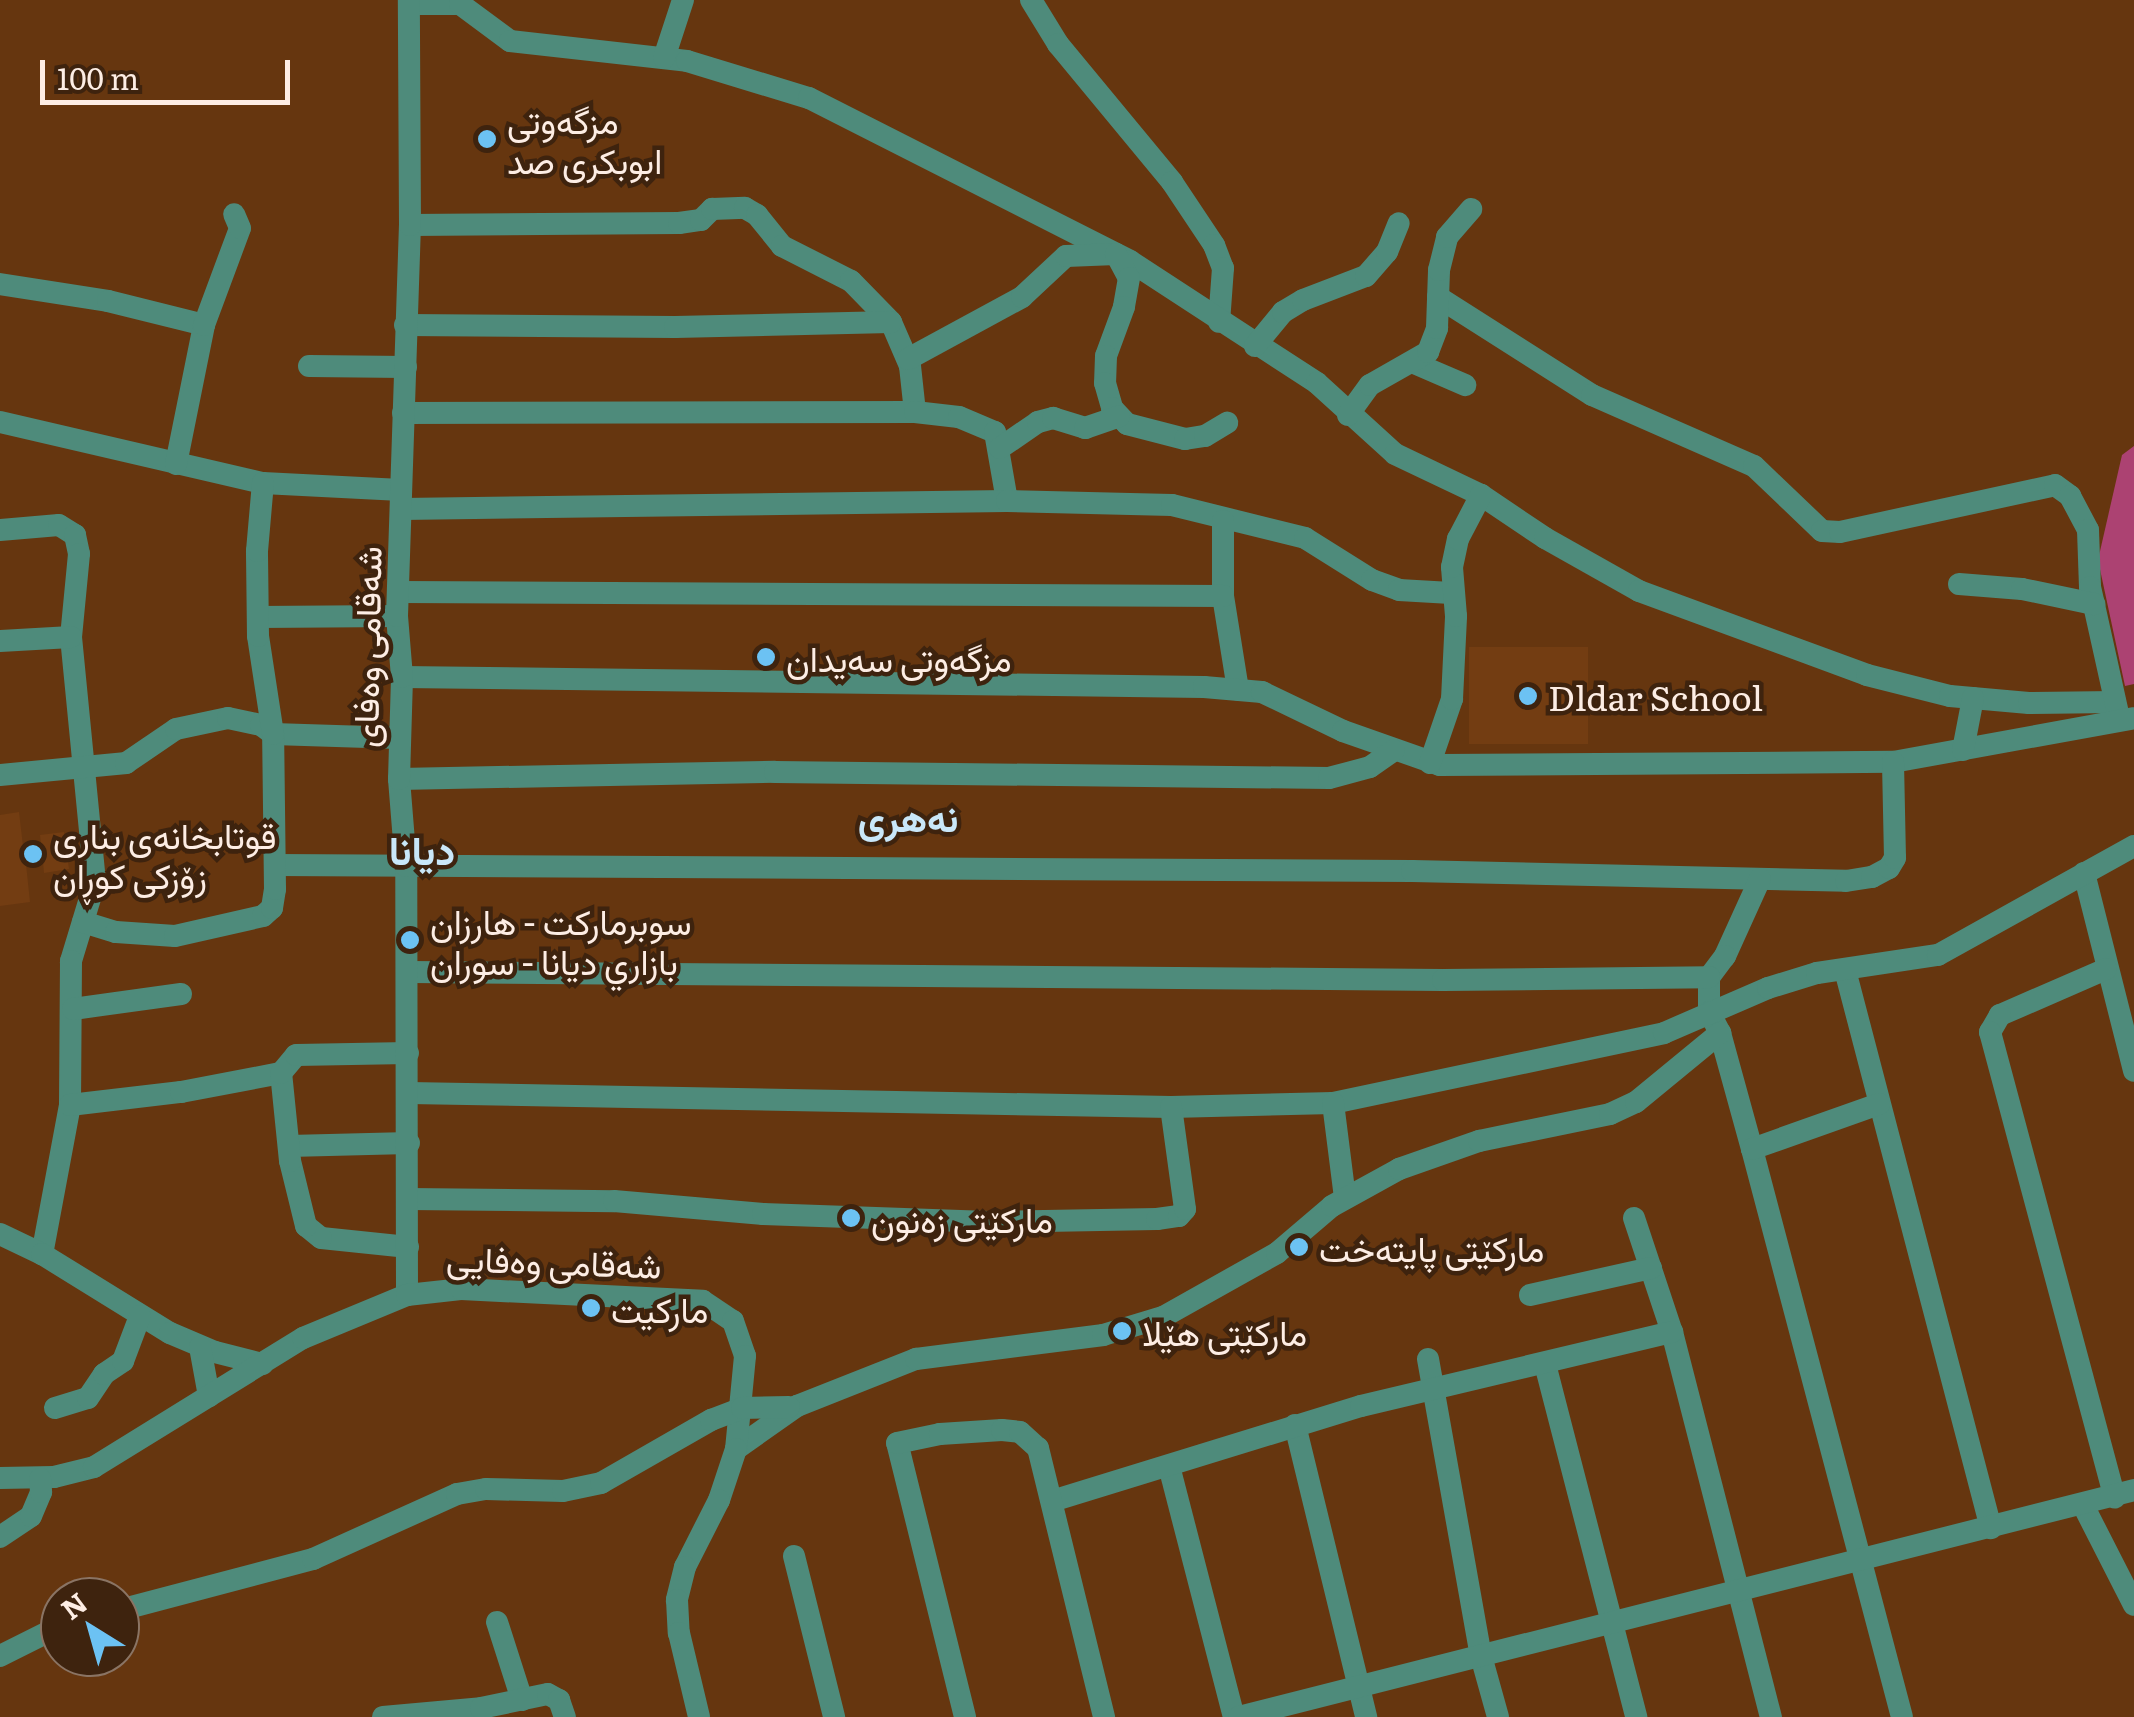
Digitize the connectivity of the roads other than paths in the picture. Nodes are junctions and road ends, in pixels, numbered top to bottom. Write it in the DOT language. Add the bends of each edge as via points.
graph roads {
  1 [pos="683,0"];
  2 [pos="1031,0"];
  3 [pos="409,2"];
  4 [pos="664,58"];
  5 [pos="1471,210"];
  6 [pos="234,214"];
  7 [pos="1400,223"];
  8 [pos="410,224"];
  9 [pos="1116,254"];
  10 [pos="0,284"];
  11 [pos="1438,297"];
  12 [pos="891,322"];
  13 [pos="1219,322"];
  14 [pos="204,325"];
  15 [pos="405,325"];
  16 [pos="1255,346"];
  17 [pos="908,359"];
  18 [pos="1414,363"];
  19 [pos="309,366"];
  20 [pos="406,367"];
  21 [pos="1466,385"];
  22 [pos="915,412"];
  23 [pos="403,414"];
  24 [pos="1120,416"];
  25 [pos="1348,416"];
  26 [pos="0,422"];
  27 [pos="1226,424"];
  28 [pos="1000,448"];
  29 [pos="176,464"];
  30 [pos="263,482"];
  31 [pos="1481,495"];
  32 [pos="402,500"];
  33 [pos="1007,501"];
  34 [pos="1223,521"];
  35 [pos="0,530"];
  36 [pos="1958,584"];
  37 [pos="399,592"];
  38 [pos="1451,593"];
  39 [pos="1222,596"];
  40 [pos="2094,604"];
  41 [pos="397,616"];
  42 [pos="258,617"];
  43 [pos="71,637"];
  44 [pos="0,641"];
  45 [pos="402,677"];
  46 [pos="1238,690"];
  47 [pos="1973,698"];
  48 [pos="2123,713"];
  49 [pos="274,734"];
  50 [pos="399,738"];
  51 [pos="1394,750"];
  52 [pos="1962,750"];
  53 [pos="1430,762"];
  54 [pos="1893,762"];
  55 [pos="82,766"];
  56 [pos="0,775"];
  57 [pos="399,779"];
  58 [pos="2134,846"];
  59 [pos="275,865"];
  60 [pos="406,866"];
  61 [pos="2084,874"];
  62 [pos="1760,879"];
  63 [pos="83,922"];
  64 [pos="2106,969"];
  65 [pos="1844,970"];
  66 [pos="408,972"];
  67 [pos="1709,977"];
  68 [pos="181,994"];
  69 [pos="72,1010"];
  70 [pos="1715,1022"];
  71 [pos="408,1053"];
  72 [pos="2134,1071"];
  73 [pos="281,1073"];
  74 [pos="410,1093"];
  75 [pos="1332,1103"];
  76 [pos="1878,1104"];
  77 [pos="70,1105"];
  78 [pos="1171,1107"];
  79 [pos="409,1143"];
  80 [pos="289,1146"];
  81 [pos="1752,1150"];
  82 [pos="1345,1198"];
  83 [pos="408,1199"];
  84 [pos="1634,1218"];
  85 [pos="0,1234"];
  86 [pos="408,1247"];
  87 [pos="42,1254"];
  88 [pos="1650,1268"];
  89 [pos="407,1295"];
  90 [pos="1530,1296"];
  91 [pos="140,1316"];
  92 [pos="1672,1332"];
  93 [pos="200,1347"];
  94 [pos="1428,1359"];
  95 [pos="262,1364"];
  96 [pos="1546,1364"];
  97 [pos="1432,1390"];
  98 [pos="209,1396"];
  99 [pos="798,1406"];
  100 [pos="55,1408"];
  101 [pos="742,1408"];
  102 [pos="1295,1425"];
  103 [pos="736,1449"];
  104 [pos="1169,1466"];
  105 [pos="0,1478"];
  106 [pos="40,1478"];
  107 [pos="2125,1494"];
  108 [pos="1052,1502"];
  109 [pos="2083,1505"];
  110 [pos="1991,1528"];
  111 [pos="0,1537"];
  112 [pos="794,1556"];
  113 [pos="1864,1560"];
  114 [pos="1740,1591"];
  115 [pos="140,1605"];
  116 [pos="2134,1605"];
  117 [pos="496,1622"];
  118 [pos="1612,1623"];
  119 [pos="40,1636"];
  120 [pos="0,1656"];
  121 [pos="1481,1656"];
  122 [pos="1357,1686"];
  123 [pos="522,1700"];
  124 [pos="443,1715"];
  125 [pos="383,1717"];
  126 [pos="565,1717"];
  127 [pos="699,1717"];
  128 [pos="834,1717"];
  129 [pos="965,1717"];
  130 [pos="1104,1717"];
  131 [pos="1236,1717"];
  132 [pos="1366,1717"];
  133 [pos="1498,1717"];
  134 [pos="1636,1717"];
  135 [pos="1771,1717"];
  136 [pos="1902,1717"];
  1 -- 4 [label="street"];
  2 -- 13 [label="street" via="1214,245 1222,268"];
  3 -- 4 [label="street" via="460,4 510,41"];
  3 -- 8 [label="street, شەقامی وەفای"];
  4 -- 9 [label="street" via="808,98"];
  5 -- 11 [label="street" via="1447,237"];
  6 -- 14 [label="street" via="240,228"];
  7 -- 16 [label="street" via="1366,276 1302,300"];
  8 -- 12 [label="street" via="679,223 701,220 712,209 744,208 782,246 851,281"];
  8 -- 15 [label="street, شەقامی وەفای"];
  9 -- 13 [label="street"];
  9 -- 17 [label="street" via="1066,256 1022,298"];
  9 -- 24 [label="street" via="1129,278 1106,356 1105,383"];
  10 -- 14 [label="street"];
  11 -- 18 [label="street" via="1437,328 1428,352"];
  11 -- 40 [label="street" via="1592,395 1754,466 1822,531 2055,484 2070,496 2088,530"];
  12 -- 15 [label="street"];
  12 -- 17 [label="street"];
  13 -- 16 [label="street"];
  14 -- 29 [label="street"];
  15 -- 20 [label="street, شەقامی وەفای"];
  16 -- 25 [label="street" via="1317,383"];
  17 -- 22 [label="street"];
  18 -- 21 [label="street"];
  18 -- 25 [label="street" via="1370,386"];
  19 -- 20 [label="street"];
  20 -- 23 [label="street, شەقامی وەفای"];
  22 -- 23 [label="street"];
  22 -- 28 [label="street" via="982,425 995,432"];
  23 -- 32 [label="street, شەقامی وەفای"];
  24 -- 27 [label="street" via="1142,429 1185,438"];
  24 -- 28 [label="street" via="1085,428 1053,418"];
  25 -- 31 [label="street" via="1395,454"];
  26 -- 29 [label="street"];
  28 -- 33 [label="street"];
  29 -- 30 [label="street"];
  30 -- 32 [label="street"];
  30 -- 42 [label="street"];
  31 -- 38 [label="street" via="1458,539"];
  31 -- 47 [label="street" via="1639,591 1866,674"];
  32 -- 33 [label="street"];
  32 -- 37 [label="street, شەقامی وەفای"];
  33 -- 34 [label="street" via="1172,505"];
  34 -- 38 [label="street" via="1305,538 1399,590"];
  34 -- 39 [label="street"];
  35 -- 43 [label="street" via="59,525 75,535"];
  36 -- 40 [label="street"];
  37 -- 39 [label="street"];
  37 -- 41 [label="street, شەقامی وەفای"];
  38 -- 53 [label="street" via="1452,698"];
  39 -- 46 [label="street"];
  40 -- 48 [label="street"];
  41 -- 42 [label="street"];
  41 -- 45 [label="street, شەقامی وەفای"];
  42 -- 49 [label="street"];
  43 -- 44 [label="street"];
  43 -- 55 [label="street"];
  45 -- 46 [label="street"];
  45 -- 50 [label="street, شەقامی وەفای"];
  46 -- 51 [label="street" via="1262,692"];
  47 -- 48 [label="street"];
  47 -- 52 [label="street"];
  48 -- 52 [label="street"];
  49 -- 50 [label="street"];
  49 -- 55 [label="street" via="228,718 198,722 126,764"];
  49 -- 59 [label="street"];
  50 -- 57 [label="street, شەقامی وەفای"];
  51 -- 53 [label="street"];
  51 -- 57 [label="street" via="1370,766 1329,778 775,772"];
  52 -- 54 [label="street"];
  53 -- 54 [label="street"];
  54 -- 62 [label="street" via="1896,858 1889,868 1846,881"];
  55 -- 56 [label="street"];
  55 -- 63 [label="street" via="95,882"];
  57 -- 60 [label="street, شەقامی وەفای"];
  58 -- 61 [label="street"];
  59 -- 60 [label="street"];
  59 -- 63 [label="street" via="272,908 263,916 175,936"];
  60 -- 62 [label="street" via="1392,870"];
  60 -- 66 [label="street, شەقامی وەفای"];
  61 -- 64 [label="street"];
  61 -- 65 [label="street" via="1938,954"];
  62 -- 67 [label="street"];
  63 -- 69 [label="street" via="72,961"];
  64 -- 72 [label="street"];
  64 -- 107 [label="street" via="2000,1015 1990,1032"];
  65 -- 70 [label="street" via="1768,988"];
  65 -- 76 [label="street"];
  66 -- 67 [label="street"];
  66 -- 71 [label="street, شەقامی وەفای"];
  67 -- 70 [label="street"];
  68 -- 69 [label="street"];
  69 -- 77 [label="street"];
  70 -- 75 [label="street"];
  70 -- 81 [label="street"];
  70 -- 82 [label="street" via="1636,1102 1610,1114 1432,1154"];
  71 -- 73 [label="street" via="296,1055"];
  71 -- 74 [label="street, شەقامی وەفای"];
  73 -- 77 [label="street"];
  73 -- 80 [label="street"];
  74 -- 78 [label="street"];
  74 -- 79 [label="street, شەقامی وەفای"];
  75 -- 78 [label="street"];
  75 -- 82 [label="street"];
  76 -- 81 [label="street"];
  76 -- 110 [label="street"];
  77 -- 87 [label="street"];
  78 -- 83 [label="street" via="1185,1209 1158,1220 970,1222 614,1201"];
  79 -- 80 [label="street"];
  79 -- 83 [label="street, شەقامی وەفای"];
  80 -- 86 [label="street" via="306,1226 321,1238"];
  81 -- 113 [label="street"];
  82 -- 99 [label="street" via="1277,1253 1136,1328 916,1359"];
  83 -- 86 [label="street, شەقامی وەفای"];
  84 -- 88 [label="street"];
  85 -- 87 [label="street"];
  86 -- 89 [label="street, شەقامی وەفای"];
  87 -- 91 [label="street"];
  88 -- 90 [label="street"];
  88 -- 92 [label="street"];
  89 -- 95 [label="street, شەقامی وەفایی" via="329,1326"];
  89 -- 101 [label="street, شەقامی وەفایی" via="461,1290 702,1301 724,1312 740,1332"];
  91 -- 93 [label="street"];
  91 -- 100 [label="street" via="118,1366 83,1401"];
  92 -- 96 [label="street"];
  92 -- 114 [label="street"];
  93 -- 95 [label="street"];
  93 -- 98 [label="street"];
  94 -- 97 [label="street"];
  95 -- 98 [label="street, شەقامی وەفایی"];
  96 -- 97 [label="street"];
  96 -- 118 [label="street"];
  97 -- 102 [label="street"];
  97 -- 121 [label="street"];
  98 -- 106 [label="street, شەقامی وەفایی" via="107,1461"];
  99 -- 101 [label="street"];
  99 -- 103 [label="street"];
  101 -- 103 [label="street, شەقامی وەفایی"];
  101 -- 115 [label="street" via="601,1483 563,1491 457,1494 314,1558"];
  102 -- 104 [label="street"];
  102 -- 122 [label="street"];
  103 -- 127 [label="street, شەقامی وەفایی" via="719,1500 684,1567 677,1600"];
  104 -- 108 [label="street"];
  104 -- 131 [label="street"];
  105 -- 106 [label="street, شەقامی وەفایی"];
  106 -- 111 [label="street" via="31,1516"];
  107 -- 109 [label="street"];
  108 -- 129 [label="street" via="1038,1448 1020,1432 940,1434 897,1443"];
  108 -- 130 [label="street"];
  109 -- 110 [label="street"];
  109 -- 116 [label="street"];
  110 -- 113 [label="street"];
  112 -- 128 [label="street"];
  113 -- 114 [label="street"];
  113 -- 136 [label="street"];
  114 -- 118 [label="street"];
  114 -- 135 [label="street"];
  117 -- 123 [label="street"];
  118 -- 121 [label="street"];
  118 -- 134 [label="street"];
  119 -- 120 [label="street"];
  121 -- 122 [label="street"];
  121 -- 133 [label="street"];
  122 -- 131 [label="street"];
  122 -- 132 [label="street"];
  123 -- 124 [label="street"];
  123 -- 126 [label="street" via="554,1696"];
  124 -- 125 [label="street"];
}
